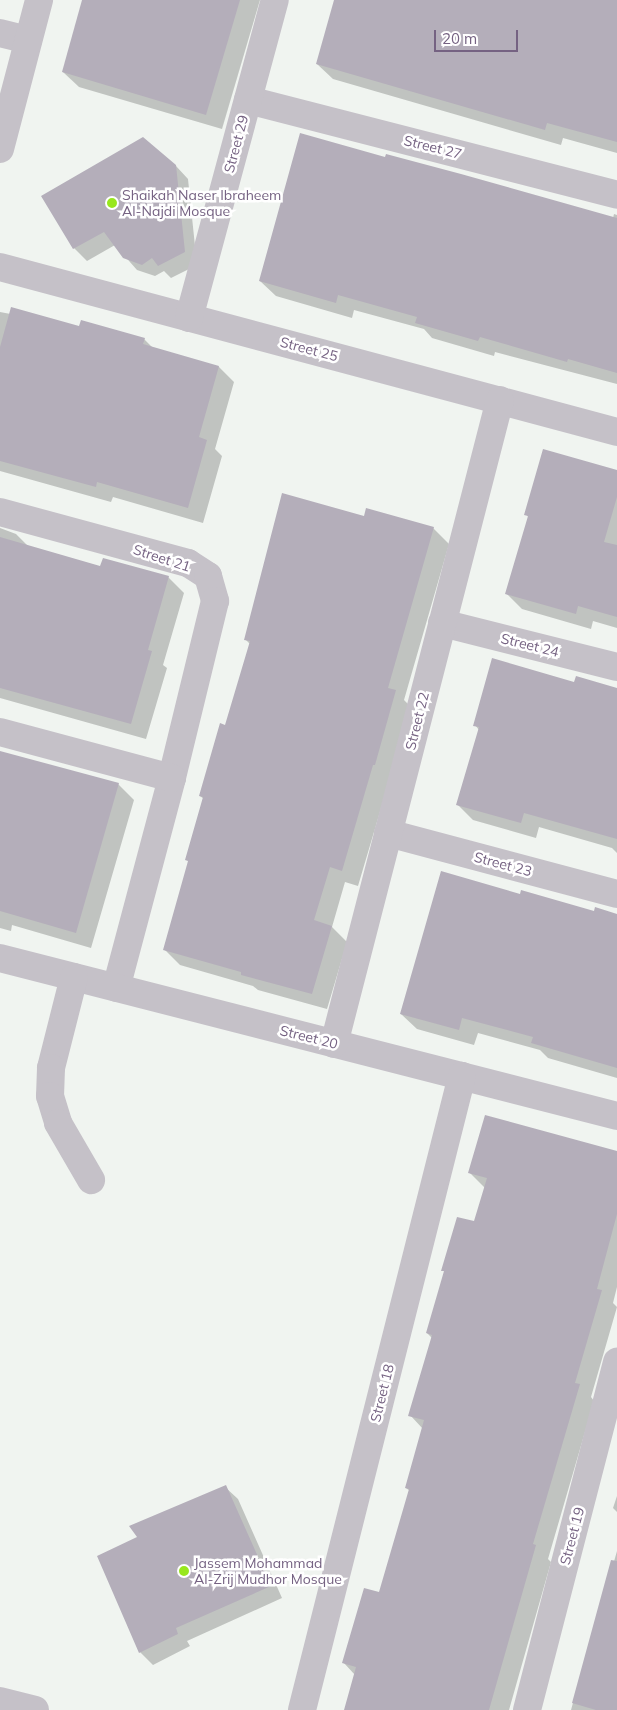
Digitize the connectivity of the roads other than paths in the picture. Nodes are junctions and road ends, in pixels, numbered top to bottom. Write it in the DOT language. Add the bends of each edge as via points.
graph roads {
  1 [pos="39,0"];
  2 [pos="275,0"];
  3 [pos="0,33"];
  4 [pos="28,40"];
  5 [pos="248,100"];
  6 [pos="0,149"];
  7 [pos="617,195"];
  8 [pos="0,267"];
  9 [pos="189,318"];
  10 [pos="500,400"];
  11 [pos="617,432"];
  12 [pos="0,512"];
  13 [pos="442,624"];
  14 [pos="617,667"];
  15 [pos="0,732"];
  16 [pos="172,778"];
  17 [pos="388,834"];
  18 [pos="617,894"];
  19 [pos="0,958"];
  20 [pos="74,977"];
  21 [pos="116,988"];
  22 [pos="334,1044"];
  23 [pos="462,1076"];
  24 [pos="617,1116"];
  25 [pos="91,1180"];
  26 [pos="617,1361"];
  27 [pos="0,1701"];
  28 [pos="35,1710"];
  29 [pos="302,1710"];
  30 [pos="527,1710"];
  1 -- 4 [label="street"];
  2 -- 5 [label="street, Street 29"];
  3 -- 4 [label="street"];
  4 -- 6 [label="street"];
  5 -- 7 [label="street, Street 27"];
  5 -- 9 [label="street, Street 29"];
  8 -- 9 [label="street, Street 25"];
  9 -- 10 [label="street, Street 25"];
  10 -- 11 [label="street, Street 25"];
  10 -- 13 [label="street, Street 22"];
  12 -- 16 [label="street, Street 21" via="188,563 208,576 215,602"];
  13 -- 14 [label="street, Street 24"];
  13 -- 17 [label="street, Street 22"];
  15 -- 16 [label="street"];
  16 -- 21 [label="street, Street 21"];
  17 -- 18 [label="street, Street 23"];
  17 -- 22 [label="street, Street 22"];
  19 -- 20 [label="street, Street 20"];
  20 -- 21 [label="street, Street 20"];
  20 -- 25 [label="street" via="52,1068 50,1096 58,1123"];
  21 -- 22 [label="street, Street 20"];
  22 -- 23 [label="street, Street 20"];
  23 -- 24 [label="street, Street 20"];
  23 -- 29 [label="street, Street 18"];
  26 -- 30 [label="street, Street 19"];
  27 -- 28 [label="street"];
}
